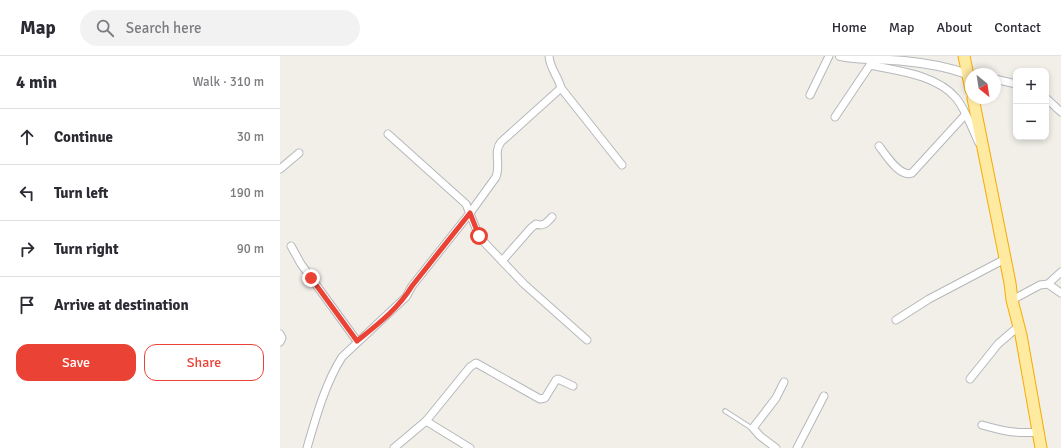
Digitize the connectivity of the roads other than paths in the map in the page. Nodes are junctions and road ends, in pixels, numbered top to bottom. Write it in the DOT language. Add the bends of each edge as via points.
graph roads {
  1 [pos="549,56"];
  2 [pos="829,56"];
  3 [pos="840,56"];
  4 [pos="906,56"];
  5 [pos="964,56"];
  6 [pos="872,62"];
  7 [pos="914,62"];
  8 [pos="967,68"];
  9 [pos="965,73"];
  10 [pos="1001,80"];
  11 [pos="1013,83"];
  12 [pos="561,88"];
  13 [pos="810,95"];
  14 [pos="1049,101"];
  15 [pos="974,104"];
  16 [pos="1061,112"];
  17 [pos="965,115"];
  18 [pos="835,117"];
  19 [pos="388,134"];
  20 [pos="879,146"];
  21 [pos="299,152"];
  22 [pos="984,155"];
  23 [pos="622,165"];
  24 [pos="280,169"];
  25 [pos="470,213"];
  26 [pos="552,217"];
  27 [pos="291,246"];
  28 [pos="1005,259"];
  29 [pos="502,261"];
  30 [pos="1061,272"];
  31 [pos="1048,284"];
  32 [pos="1061,293"];
  33 [pos="1012,300"];
  34 [pos="896,320"];
  35 [pos="1019,326"];
  36 [pos="280,334"];
  37 [pos="587,340"];
  38 [pos="357,341"];
  39 [pos="280,342"];
  40 [pos="970,379"];
  41 [pos="784,382"];
  42 [pos="573,386"];
  43 [pos="824,396"];
  44 [pos="725,411"];
  45 [pos="426,421"];
  46 [pos="982,425"];
  47 [pos="754,430"];
  48 [pos="1038,432"];
  49 [pos="307,448"];
  50 [pos="394,448"];
  51 [pos="470,448"];
  52 [pos="776,448"];
  53 [pos="797,448"];
  54 [pos="1041,448"];
  1 -- 12 [label="street" via="550,65"];
  2 -- 13 [label="street"];
  3 -- 6 [label="street"];
  4 -- 7 [label="street"];
  5 -- 8 [label="highway"];
  6 -- 7 [label="street"];
  6 -- 17 [label="street" via="934,82 952,94"];
  6 -- 18 [label="street"];
  7 -- 9 [label="street"];
  10 -- 11 [label="street"];
  12 -- 23 [label="street"];
  12 -- 25 [label="street" via="498,145 496,176"];
  14 -- 16 [label="street"];
  15 -- 22 [label="highway"];
  17 -- 20 [label="street" via="912,173 901,172"];
  17 -- 22 [label="street"];
  19 -- 25 [label="street" via="466,204"];
  21 -- 24 [label="street"];
  22 -- 28 [label="highway"];
  25 -- 29 [label="street" via="479,236"];
  25 -- 38 [label="street" via="406,296 383,320"];
  26 -- 29 [label="street" via="544,225 536,224 531,228"];
  27 -- 38 [label="street" via="301,264"];
  28 -- 33 [label="highway"];
  28 -- 34 [label="street"];
  29 -- 37 [label="street"];
  30 -- 31 [label="street"];
  31 -- 32 [label="street"];
  31 -- 33 [label="street" via="1040,285"];
  33 -- 35 [label="highway"];
  35 -- 40 [label="street" via="998,344"];
  35 -- 48 [label="highway"];
  36 -- 39 [label="street"];
  38 -- 49 [label="street" via="336,366"];
  41 -- 47 [label="street" via="776,398 754,426"];
  42 -- 45 [label="street" via="558,379 545,398 540,399 476,362"];
  43 -- 53 [label="street"];
  44 -- 47 [label="lane"];
  45 -- 50 [label="street"];
  45 -- 51 [label="street"];
  46 -- 48 [label="street" via="1012,432"];
  47 -- 52 [label="street"];
  48 -- 54 [label="highway"];
}
